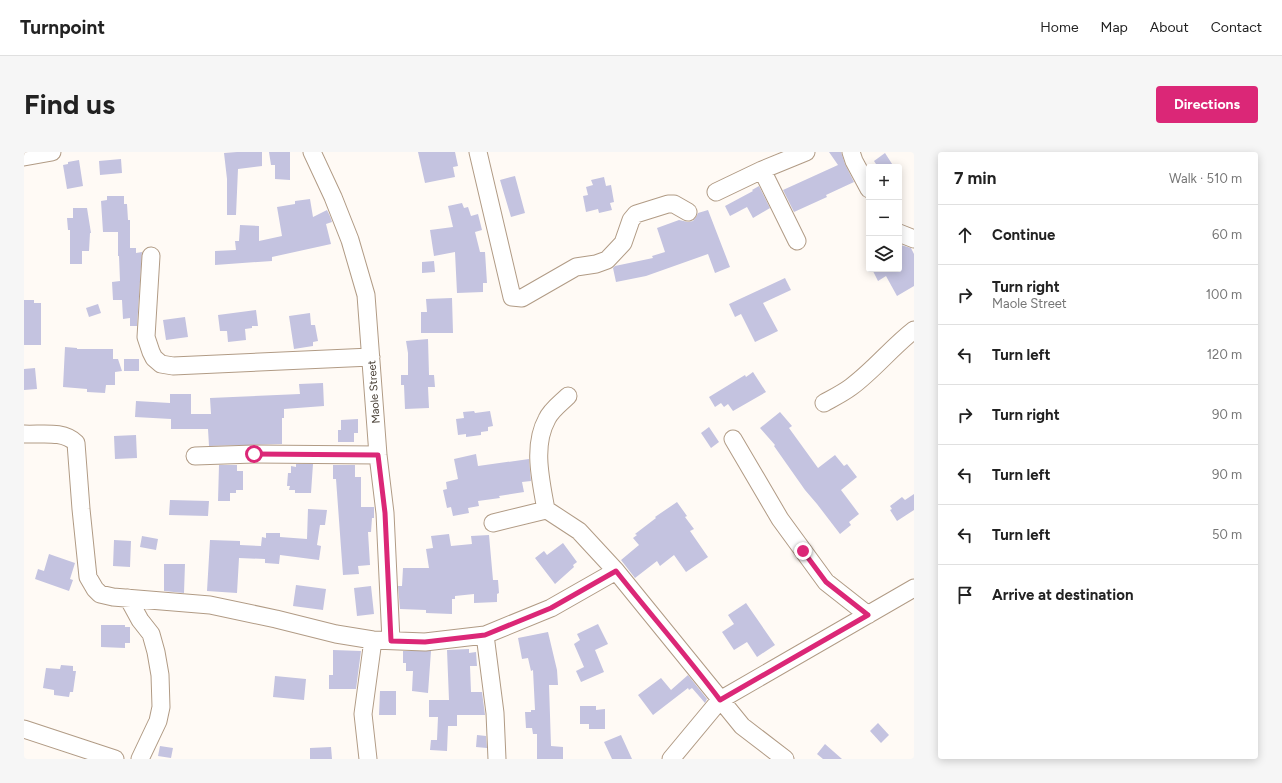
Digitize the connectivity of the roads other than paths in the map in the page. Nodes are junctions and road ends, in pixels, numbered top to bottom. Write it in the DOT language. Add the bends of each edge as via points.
graph roads {
  1 [pos="52,152"];
  2 [pos="312,152"];
  3 [pos="478,152"];
  4 [pos="806,152"];
  5 [pos="851,152"];
  6 [pos="24,157"];
  7 [pos="762,170"];
  8 [pos="866,183"];
  9 [pos="716,192"];
  10 [pos="688,212"];
  11 [pos="902,234"];
  12 [pos="914,239"];
  13 [pos="797,241"];
  14 [pos="151,256"];
  15 [pos="914,330"];
  16 [pos="371,356"];
  17 [pos="568,396"];
  18 [pos="824,403"];
  19 [pos="24,434"];
  20 [pos="733,439"];
  21 [pos="378,455"];
  22 [pos="195,456"];
  23 [pos="546,510"];
  24 [pos="493,523"];
  25 [pos="616,571"];
  26 [pos="914,588"];
  27 [pos="128,598"];
  28 [pos="868,615"];
  29 [pos="485,635"];
  30 [pos="373,640"];
  31 [pos="391,641"];
  32 [pos="720,700"];
  33 [pos="24,729"];
  34 [pos="115,759"];
  35 [pos="140,759"];
  36 [pos="368,759"];
  37 [pos="497,759"];
  38 [pos="671,759"];
  39 [pos="785,759"];
  1 -- 6 [label="street"];
  2 -- 16 [label="street, Maole Street" via="350,240 366,295"];
  3 -- 10 [label="street" via="512,297 522,298 576,267 607,260 623,243 631,220 636,214 668,204 674,204"];
  4 -- 7 [label="street"];
  5 -- 8 [label="street"];
  7 -- 9 [label="street"];
  7 -- 13 [label="street"];
  11 -- 12 [label="street"];
  14 -- 16 [label="street" via="146,337 150,352 161,364 173,366"];
  15 -- 18 [label="street" via="900,340 851,388"];
  16 -- 21 [label="street, Maole Street"];
  17 -- 23 [label="street" via="547,417 541,431 539,462"];
  19 -- 27 [label="street" via="61,435 71,438 76,443 88,577 100,594"];
  20 -- 28 [label="street" via="780,519 826,582"];
  21 -- 22 [label="street"];
  21 -- 31 [label="street, Maole Street" via="385,513"];
  23 -- 24 [label="street"];
  23 -- 25 [label="street" via="579,531"];
  25 -- 29 [label="street" via="551,608"];
  25 -- 32 [label="street"];
  26 -- 28 [label="street"];
  27 -- 30 [label="street" via="210,605"];
  27 -- 35 [label="street" via="151,634 160,675 161,707 158,722"];
  28 -- 32 [label="street"];
  29 -- 31 [label="street" via="425,642"];
  29 -- 37 [label="street" via="495,713"];
  30 -- 31 [label="street"];
  30 -- 36 [label="street" via="363,714"];
  32 -- 38 [label="street"];
  32 -- 39 [label="street" via="742,726"];
  33 -- 34 [label="street"];
}
